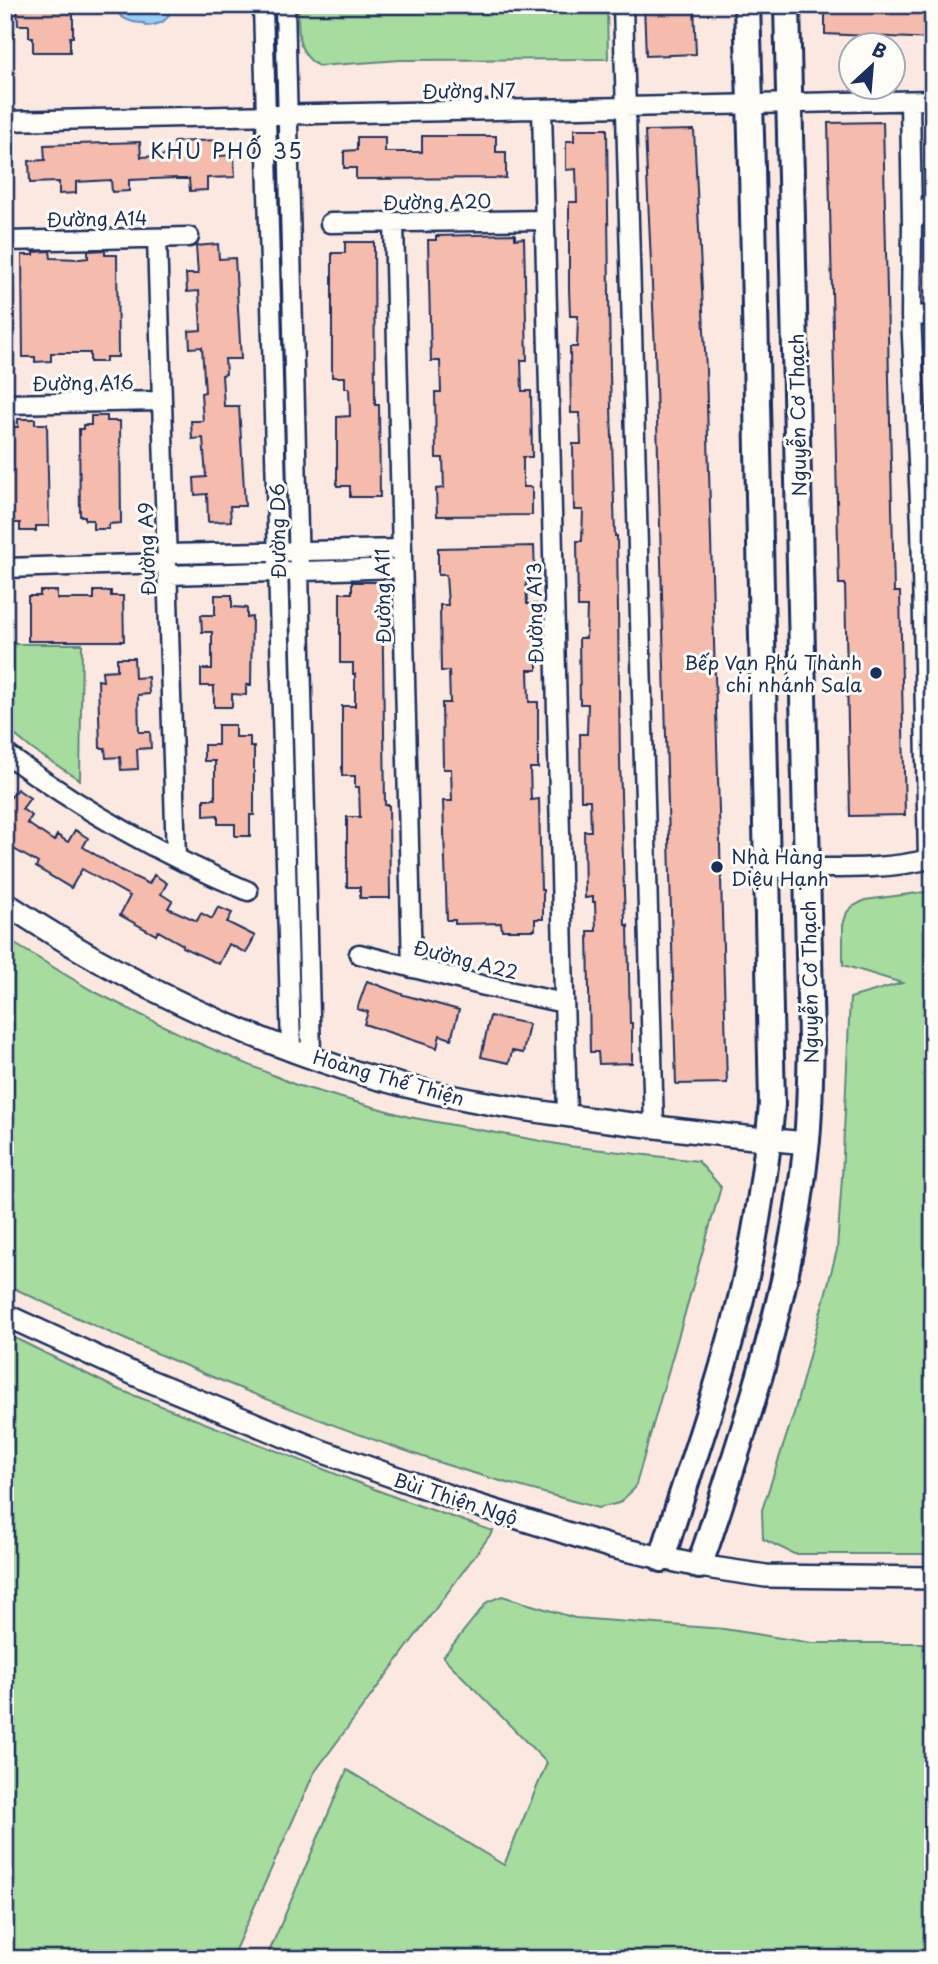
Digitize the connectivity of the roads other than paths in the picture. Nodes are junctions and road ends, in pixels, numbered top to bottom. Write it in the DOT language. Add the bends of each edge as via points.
graph roads {
  1 [pos="263,5"];
  2 [pos="285,5"];
  3 [pos="623,5"];
  4 [pos="747,5"];
  5 [pos="787,5"];
  6 [pos="933,100"];
  7 [pos="910,101"];
  8 [pos="790,103"];
  9 [pos="750,104"];
  10 [pos="625,107"];
  11 [pos="542,109"];
  12 [pos="287,114"];
  13 [pos="265,115"];
  14 [pos="5,121"];
  15 [pos="933,203"];
  16 [pos="545,220"];
  17 [pos="394,222"];
  18 [pos="912,222"];
  19 [pos="330,223"];
  20 [pos="190,237"];
  21 [pos="157,238"];
  22 [pos="5,241"];
  23 [pos="933,315"];
  24 [pos="911,316"];
  25 [pos="162,401"];
  26 [pos="5,404"];
  27 [pos="927,524"];
  28 [pos="402,549"];
  29 [pos="278,551"];
  30 [pos="298,551"];
  31 [pos="167,564"];
  32 [pos="5,568"];
  33 [pos="402,568"];
  34 [pos="299,571"];
  35 [pos="278,572"];
  36 [pos="929,693"];
  37 [pos="5,753"];
  38 [pos="930,858"];
  39 [pos="176,859"];
  40 [pos="807,867"];
  41 [pos="768,868"];
  42 [pos="248,891"];
  43 [pos="5,903"];
  44 [pos="359,954"];
  45 [pos="412,968"];
  46 [pos="565,1003"];
  47 [pos="301,1052"];
  48 [pos="567,1116"];
  49 [pos="654,1127"];
  50 [pos="769,1140"];
  51 [pos="807,1143"];
  52 [pos="5,1315"];
  53 [pos="662,1559"];
  54 [pos="699,1566"];
  55 [pos="933,1578"];
  1 -- 13 [label="street, Đường D6"];
  2 -- 12 [label="street, Đường D6"];
  3 -- 10 [label="street"];
  4 -- 9 [label="main road, Nguyễn Cơ Thạch"];
  5 -- 8 [label="main road, Nguyễn Cơ Thạch"];
  6 -- 7 [label="street, Đường N7"];
  7 -- 8 [label="street, Đường N7"];
  7 -- 18 [label="street"];
  8 -- 9 [label="street, Đường N7"];
  8 -- 40 [label="main road, Nguyễn Cơ Thạch"];
  9 -- 10 [label="street, Đường N7"];
  9 -- 41 [label="main road, Nguyễn Cơ Thạch"];
  10 -- 11 [label="street, Đường N7"];
  10 -- 49 [label="street"];
  11 -- 12 [label="street, Đường N7"];
  11 -- 16 [label="street, Đường A13"];
  12 -- 13 [label="street, Đường N7"];
  12 -- 30 [label="street, Đường D6"];
  13 -- 14 [label="street, Đường N7"];
  13 -- 29 [label="street, Đường D6"];
  15 -- 18 [label="street"];
  16 -- 17 [label="street, Đường A20"];
  16 -- 46 [label="street, Đường A13"];
  17 -- 19 [label="street, Đường A20"];
  17 -- 28 [label="street, Đường A11"];
  18 -- 24 [label="street"];
  20 -- 21 [label="street, Đường A14"];
  21 -- 22 [label="street, Đường A14"];
  21 -- 25 [label="street, Đường A9"];
  23 -- 24 [label="street"];
  24 -- 27 [label="street"];
  25 -- 26 [label="street, Đường A16"];
  25 -- 31 [label="street, Đường A9"];
  27 -- 36 [label="street"];
  28 -- 30 [label="street"];
  28 -- 33 [label="street, Đường A11"];
  29 -- 30 [label="street"];
  29 -- 31 [label="street"];
  29 -- 35 [label="street, Đường D6"];
  30 -- 34 [label="street, Đường D6"];
  31 -- 32 [label="street"];
  31 -- 35 [label="street"];
  31 -- 39 [label="street, Đường A9"];
  33 -- 34 [label="street"];
  33 -- 45 [label="street, Đường A11"];
  34 -- 35 [label="street"];
  34 -- 47 [label="street, Đường D6"];
  35 -- 47 [label="street, Đường D6"];
  36 -- 38 [label="street"];
  37 -- 39 [label="street" via="72,799"];
  38 -- 40 [label="street" via="863,867"];
  39 -- 42 [label="street"];
  40 -- 41 [label="street"];
  40 -- 51 [label="main road, Nguyễn Cơ Thạch" via="811,1040"];
  41 -- 50 [label="main road, Nguyễn Cơ Thạch"];
  43 -- 47 [label="street, Hoàng Thế Thiện" via="141,984"];
  44 -- 45 [label="street, Đường A22"];
  45 -- 46 [label="street, Đường A22"];
  46 -- 48 [label="street, Đường A13"];
  47 -- 48 [label="street, Hoàng Thế Thiện" via="372,1077 441,1094"];
  48 -- 49 [label="street, Hoàng Thế Thiện"];
  49 -- 50 [label="street, Hoàng Thế Thiện"];
  50 -- 51 [label="street, Hoàng Thế Thiện"];
  50 -- 53 [label="main road, Nguyễn Cơ Thạch" via="744,1288"];
  51 -- 54 [label="main road, Nguyễn Cơ Thạch" via="779,1307"];
  52 -- 53 [label="street, Bùi Thiện Ngộ" via="321,1451 486,1509"];
  53 -- 54 [label="street, Bùi Thiện Ngộ"];
  54 -- 55 [label="street, Bùi Thiện Ngộ" via="766,1576"];
}
